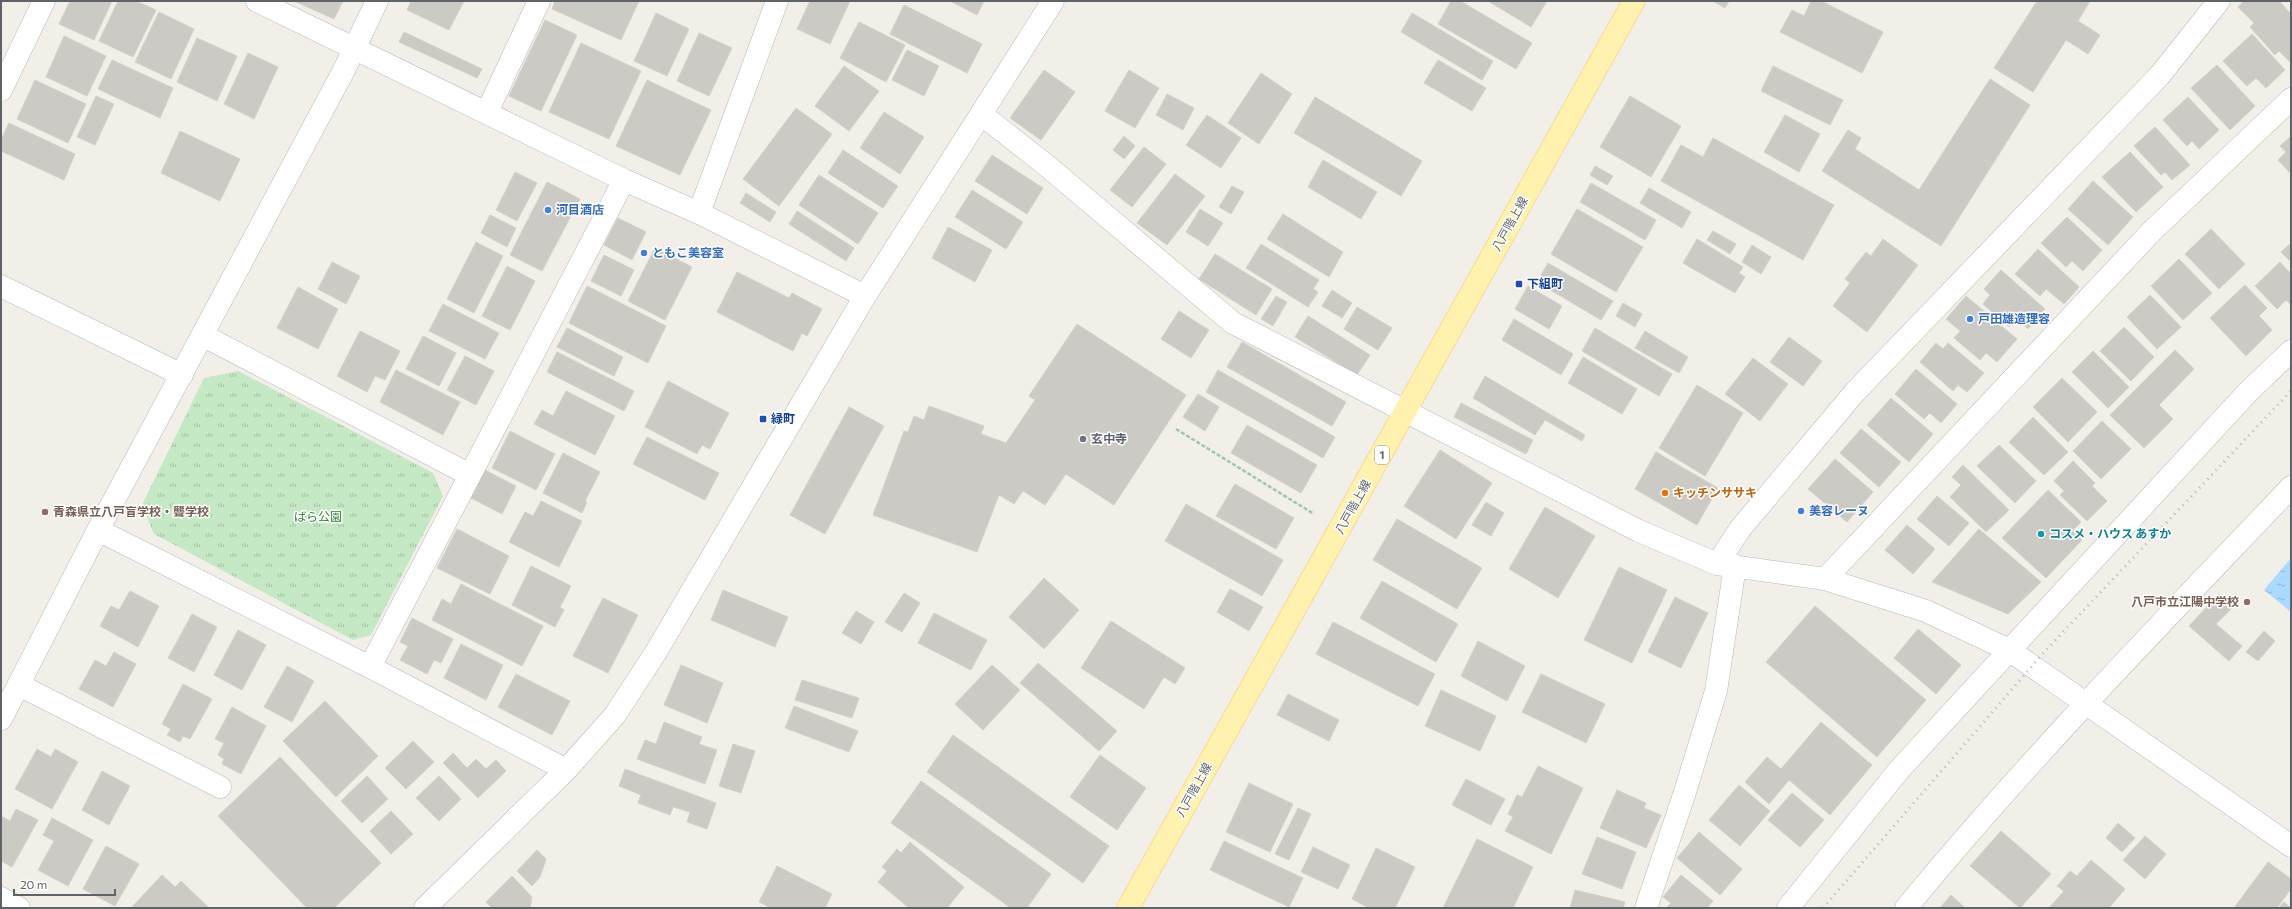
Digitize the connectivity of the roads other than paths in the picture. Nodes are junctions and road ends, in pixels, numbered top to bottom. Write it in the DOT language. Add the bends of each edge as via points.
graph roads {
  1 [pos="44,1"];
  2 [pos="257,1"];
  3 [pos="377,1"];
  4 [pos="538,1"];
  5 [pos="777,1"];
  6 [pos="1053,1"];
  7 [pos="1634,1"];
  8 [pos="2219,1"];
  9 [pos="355,49"];
  10 [pos="1,90"];
  11 [pos="2291,98"];
  12 [pos="487,112"];
  13 [pos="981,114"];
  14 [pos="624,180"];
  15 [pos="699,213"];
  16 [pos="1,286"];
  17 [pos="865,296"];
  18 [pos="204,336"];
  19 [pos="2291,351"];
  20 [pos="182,375"];
  21 [pos="1406,411"];
  22 [pos="470,475"];
  23 [pos="2291,487"];
  24 [pos="98,530"];
  25 [pos="1726,565"];
  26 [pos="1825,579"];
  27 [pos="2009,650"];
  28 [pos="370,667"];
  29 [pos="19,685"];
  30 [pos="2085,705"];
  31 [pos="1,719"];
  32 [pos="566,770"];
  33 [pos="220,787"];
  34 [pos="2291,846"];
  35 [pos="1,898"];
  36 [pos="19,908"];
  37 [pos="425,908"];
  38 [pos="1128,908"];
  39 [pos="1646,908"];
  40 [pos="1788,908"];
  41 [pos="1906,908"];
  1 -- 10 [label="street"];
  2 -- 9 [label="street"];
  3 -- 9 [label="street"];
  4 -- 12 [label="street"];
  5 -- 15 [label="street"];
  6 -- 13 [label="street"];
  7 -- 21 [label="main road, 八戸階上線 / 1"];
  8 -- 25 [label="street" via="2160,75 1855,392 1740,529"];
  9 -- 12 [label="street"];
  9 -- 18 [label="street"];
  11 -- 26 [label="street" via="2152,231"];
  12 -- 14 [label="street"];
  13 -- 17 [label="street"];
  13 -- 21 [label="street" via="1046,165 1233,322"];
  14 -- 15 [label="street"];
  14 -- 22 [label="street"];
  15 -- 17 [label="street"];
  16 -- 20 [label="street"];
  17 -- 32 [label="street" via="656,652 615,715"];
  18 -- 20 [label="street"];
  18 -- 22 [label="street"];
  19 -- 27 [label="street" via="2242,398"];
  20 -- 24 [label="street"];
  21 -- 25 [label="street" via="1639,531"];
  21 -- 38 [label="main road, 八戸階上線 / 1"];
  22 -- 28 [label="street"];
  23 -- 30 [label="street"];
  24 -- 28 [label="street"];
  24 -- 29 [label="street"];
  25 -- 26 [label="street"];
  25 -- 39 [label="street" via="1716,691"];
  26 -- 27 [label="street" via="1926,611"];
  27 -- 30 [label="street"];
  27 -- 40 [label="street" via="1899,770"];
  28 -- 32 [label="street"];
  29 -- 31 [label="street"];
  29 -- 33 [label="street"];
  30 -- 34 [label="street"];
  30 -- 41 [label="street" via="1942,864"];
  32 -- 37 [label="street"];
  35 -- 36 [label="street"];
}
